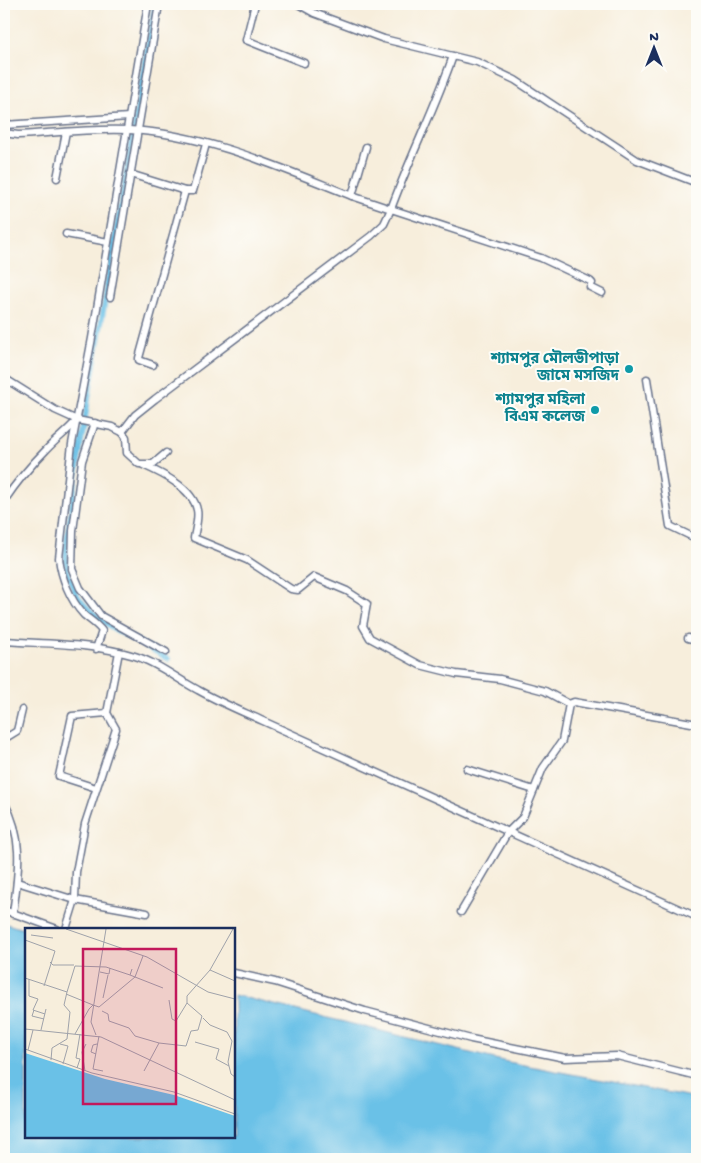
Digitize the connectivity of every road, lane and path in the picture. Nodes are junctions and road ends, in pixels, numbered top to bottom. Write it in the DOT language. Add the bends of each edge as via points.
graph roads {
  1 [pos="148,4"];
  2 [pos="160,4"];
  3 [pos="255,4"];
  4 [pos="298,4"];
  5 [pos="453,56"];
  6 [pos="304,63"];
  7 [pos="129,117"];
  8 [pos="4,125"];
  9 [pos="127,130"];
  10 [pos="139,131"];
  11 [pos="66,132"];
  12 [pos="4,133"];
  13 [pos="206,144"];
  14 [pos="366,147"];
  15 [pos="130,174"];
  16 [pos="57,178"];
  17 [pos="697,183"];
  18 [pos="186,191"];
  19 [pos="352,196"];
  20 [pos="391,209"];
  21 [pos="66,234"];
  22 [pos="108,242"];
  23 [pos="602,293"];
  24 [pos="110,298"];
  25 [pos="153,365"];
  26 [pos="4,378"];
  27 [pos="647,379"];
  28 [pos="79,420"];
  29 [pos="93,422"];
  30 [pos="122,432"];
  31 [pos="166,452"];
  32 [pos="144,465"];
  33 [pos="4,502"];
  34 [pos="69,525"];
  35 [pos="697,539"];
  36 [pos="688,638"];
  37 [pos="697,640"];
  38 [pos="4,642"];
  39 [pos="96,648"];
  40 [pos="120,652"];
  41 [pos="166,652"];
  42 [pos="570,704"];
  43 [pos="22,710"];
  44 [pos="107,713"];
  45 [pos="697,724"];
  46 [pos="4,739"];
  47 [pos="467,769"];
  48 [pos="96,788"];
  49 [pos="534,790"];
  50 [pos="4,802"];
  51 [pos="508,832"];
  52 [pos="17,882"];
  53 [pos="75,900"];
  54 [pos="4,910"];
  55 [pos="461,912"];
  56 [pos="147,913"];
  57 [pos="13,914"];
  58 [pos="697,917"];
  59 [pos="54,928"];
  60 [pos="66,928"];
  61 [pos="235,973"];
  62 [pos="697,1076"];
  1 -- 7 [label="street"];
  2 -- 10 [label="street"];
  3 -- 6 [label="street" via="246,40"];
  4 -- 5 [label="street" via="376,36"];
  5 -- 17 [label="street" via="477,62 515,80 637,160"];
  5 -- 20 [label="street"];
  7 -- 8 [label="street"];
  7 -- 9 [label="street"];
  9 -- 10 [label="street"];
  9 -- 11 [label="street"];
  9 -- 22 [label="street"];
  10 -- 13 [label="street"];
  10 -- 15 [label="street"];
  11 -- 12 [label="street"];
  11 -- 16 [label="street"];
  13 -- 18 [label="street" via="193,191"];
  13 -- 19 [label="street" via="264,161"];
  14 -- 19 [label="street"];
  15 -- 18 [label="street"];
  15 -- 24 [label="street"];
  18 -- 25 [label="street" via="139,358"];
  19 -- 20 [label="street"];
  20 -- 23 [label="street" via="541,258 590,281 590,287"];
  20 -- 30 [label="street" via="384,224 371,236 155,398"];
  21 -- 22 [label="street"];
  22 -- 28 [label="street"];
  26 -- 28 [label="street" via="54,410"];
  27 -- 35 [label="street" via="670,526"];
  28 -- 29 [label="street"];
  28 -- 33 [label="street" via="46,448"];
  28 -- 34 [label="street"];
  29 -- 30 [label="street"];
  29 -- 34 [label="street"];
  30 -- 32 [label="street" via="126,437 126,453"];
  31 -- 32 [label="street" via="153,464"];
  32 -- 42 [label="street" via="185,489 197,510 194,538 247,560 291,589 298,590 314,577 347,591 367,604 363,626 370,638 393,651 420,665 456,674 500,679 545,691"];
  34 -- 39 [label="street" via="59,558 61,573 84,615 102,631"];
  34 -- 41 [label="street" via="72,569 90,604 101,616"];
  36 -- 37 [label="street"];
  38 -- 39 [label="street"];
  39 -- 40 [label="street"];
  40 -- 44 [label="street"];
  40 -- 51 [label="street" via="146,660 239,710"];
  42 -- 45 [label="street" via="574,702"];
  42 -- 49 [label="street" via="562,741 543,768"];
  43 -- 46 [label="street" via="17,731"];
  44 -- 48 [label="street" via="116,729"];
  44 -- 48 [label="street" via="72,716 60,776"];
  47 -- 49 [label="street"];
  48 -- 53 [label="street" via="76,872"];
  49 -- 51 [label="street" via="523,817"];
  50 -- 52 [label="street" via="18,833"];
  51 -- 55 [label="street"];
  51 -- 58 [label="street"];
  52 -- 53 [label="street"];
  52 -- 57 [label="street"];
  53 -- 56 [label="street"];
  53 -- 60 [label="street"];
  54 -- 57 [label="street"];
  57 -- 59 [label="street"];
  61 -- 62 [label="street" via="471,1039 565,1058 617,1056"];
}
